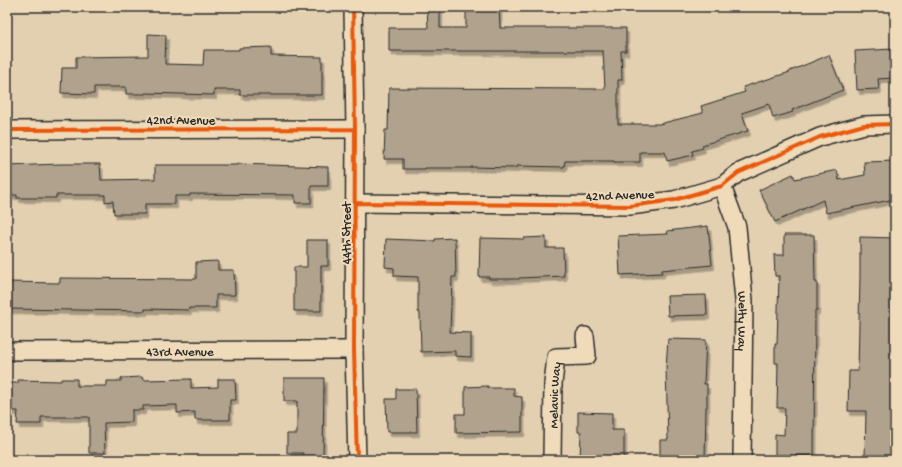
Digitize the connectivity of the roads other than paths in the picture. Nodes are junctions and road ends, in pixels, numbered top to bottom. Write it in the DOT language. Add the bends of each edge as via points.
graph roads {
  1 [pos="353,7"];
  2 [pos="895,124"];
  3 [pos="355,129"];
  4 [pos="7,130"];
  5 [pos="722,186"];
  6 [pos="355,203"];
  7 [pos="585,336"];
  8 [pos="354,350"];
  9 [pos="7,351"];
  10 [pos="357,460"];
  11 [pos="552,460"];
  12 [pos="742,460"];
  1 -- 3 [label="street, 44th Street"];
  2 -- 5 [label="street, 42nd Avenue" via="864,125 820,137 738,173"];
  3 -- 4 [label="street, 42nd Avenue"];
  3 -- 6 [label="street, 44th Street"];
  5 -- 6 [label="street, 42nd Avenue" via="674,200 630,206"];
  5 -- 12 [label="street, Welty Way" via="737,227 744,300"];
  6 -- 8 [label="street, 44th Street"];
  7 -- 11 [label="street, Melavic Way" via="586,356 556,357"];
  8 -- 9 [label="street, 43rd Avenue"];
  8 -- 10 [label="street, 44th Street"];
}
